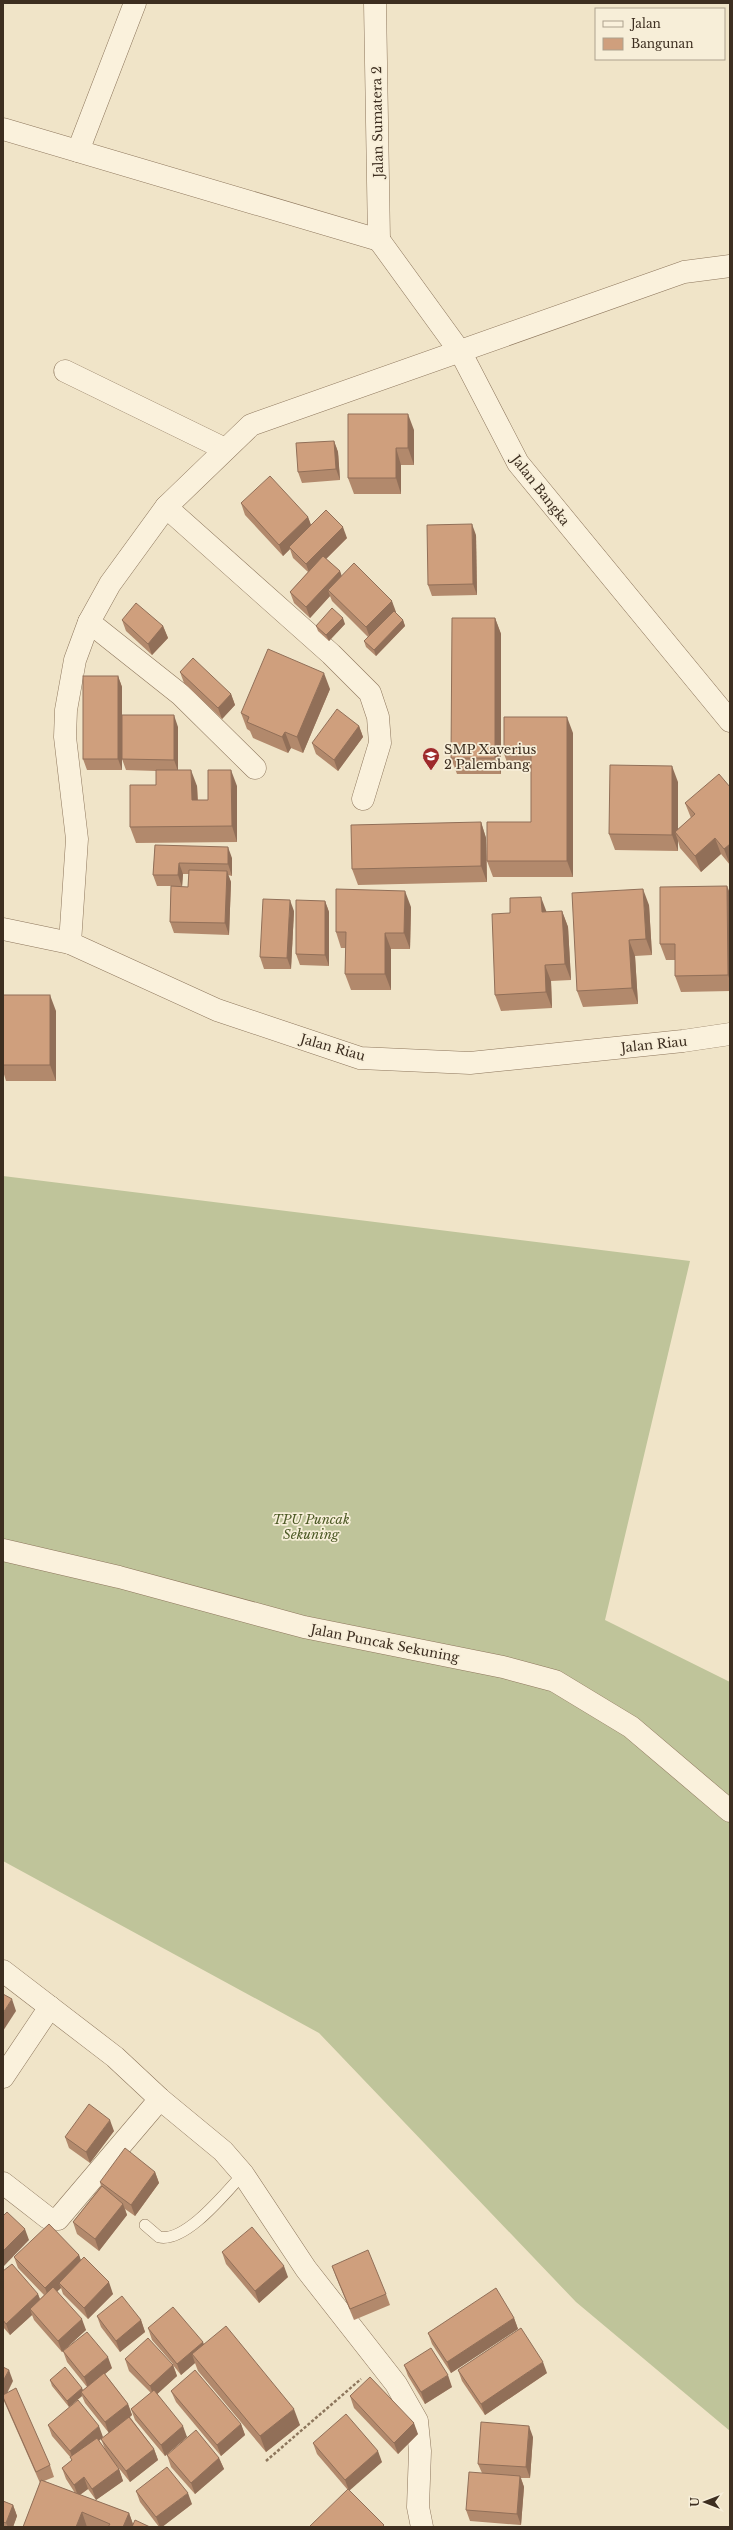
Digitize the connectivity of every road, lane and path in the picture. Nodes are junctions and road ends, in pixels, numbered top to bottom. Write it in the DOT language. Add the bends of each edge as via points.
graph roads {
  1 [pos="135,3"];
  2 [pos="375,3"];
  3 [pos="3,129"];
  4 [pos="78,151"];
  5 [pos="379,240"];
  6 [pos="730,266"];
  7 [pos="461,353"];
  8 [pos="65,371"];
  9 [pos="225,449"];
  10 [pos="166,507"];
  11 [pos="89,622"];
  12 [pos="730,721"];
  13 [pos="255,768"];
  14 [pos="363,799"];
  15 [pos="3,929"];
  16 [pos="70,943"];
  17 [pos="730,1034"];
  18 [pos="3,1550"];
  19 [pos="730,1811"];
  20 [pos="3,1971"];
  21 [pos="50,2007"];
  22 [pos="3,2077"];
  23 [pos="160,2099"];
  24 [pos="243,2174"];
  25 [pos="3,2183"];
  26 [pos="145,2225"];
  27 [pos="380,2363"];
  28 [pos="266,2461"];
  29 [pos="422,2527"];
  1 -- 4 [label="street"];
  2 -- 5 [label="street, Jalan Sumatera 2"];
  3 -- 4 [label="street"];
  4 -- 5 [label="street"];
  5 -- 7 [label="street, Jalan Bangka"];
  6 -- 7 [label="street" via="684,272"];
  7 -- 9 [label="street" via="251,425"];
  7 -- 12 [label="street, Jalan Bangka" via="518,463"];
  8 -- 9 [label="street"];
  9 -- 10 [label="street"];
  10 -- 11 [label="street" via="129,555"];
  10 -- 14 [label="street" via="331,654 370,693 378,717 380,743"];
  11 -- 13 [label="street" via="181,695"];
  11 -- 16 [label="street" via="74,660 66,710 65,737 77,839"];
  15 -- 16 [label="street, Jalan Riau"];
  16 -- 17 [label="street, Jalan Riau" via="217,1010 360,1058 470,1063"];
  18 -- 19 [label="street, Jalan Puncak Sekuning" via="119,1577 304,1627 503,1667 555,1681 632,1726"];
  20 -- 21 [label="street"];
  21 -- 22 [label="street"];
  21 -- 23 [label="street" via="116,2058"];
  23 -- 24 [label="street" via="223,2151"];
  23 -- 25 [label="street" via="58,2219 48,2218"];
  24 -- 26 [label="lane" via="206,2214 173,2236 159,2237"];
  24 -- 27 [label="street" via="306,2269"];
  27 -- 28 [label="path"];
  27 -- 29 [label="street" via="396,2384 417,2421 420,2451 418,2507"];
}
